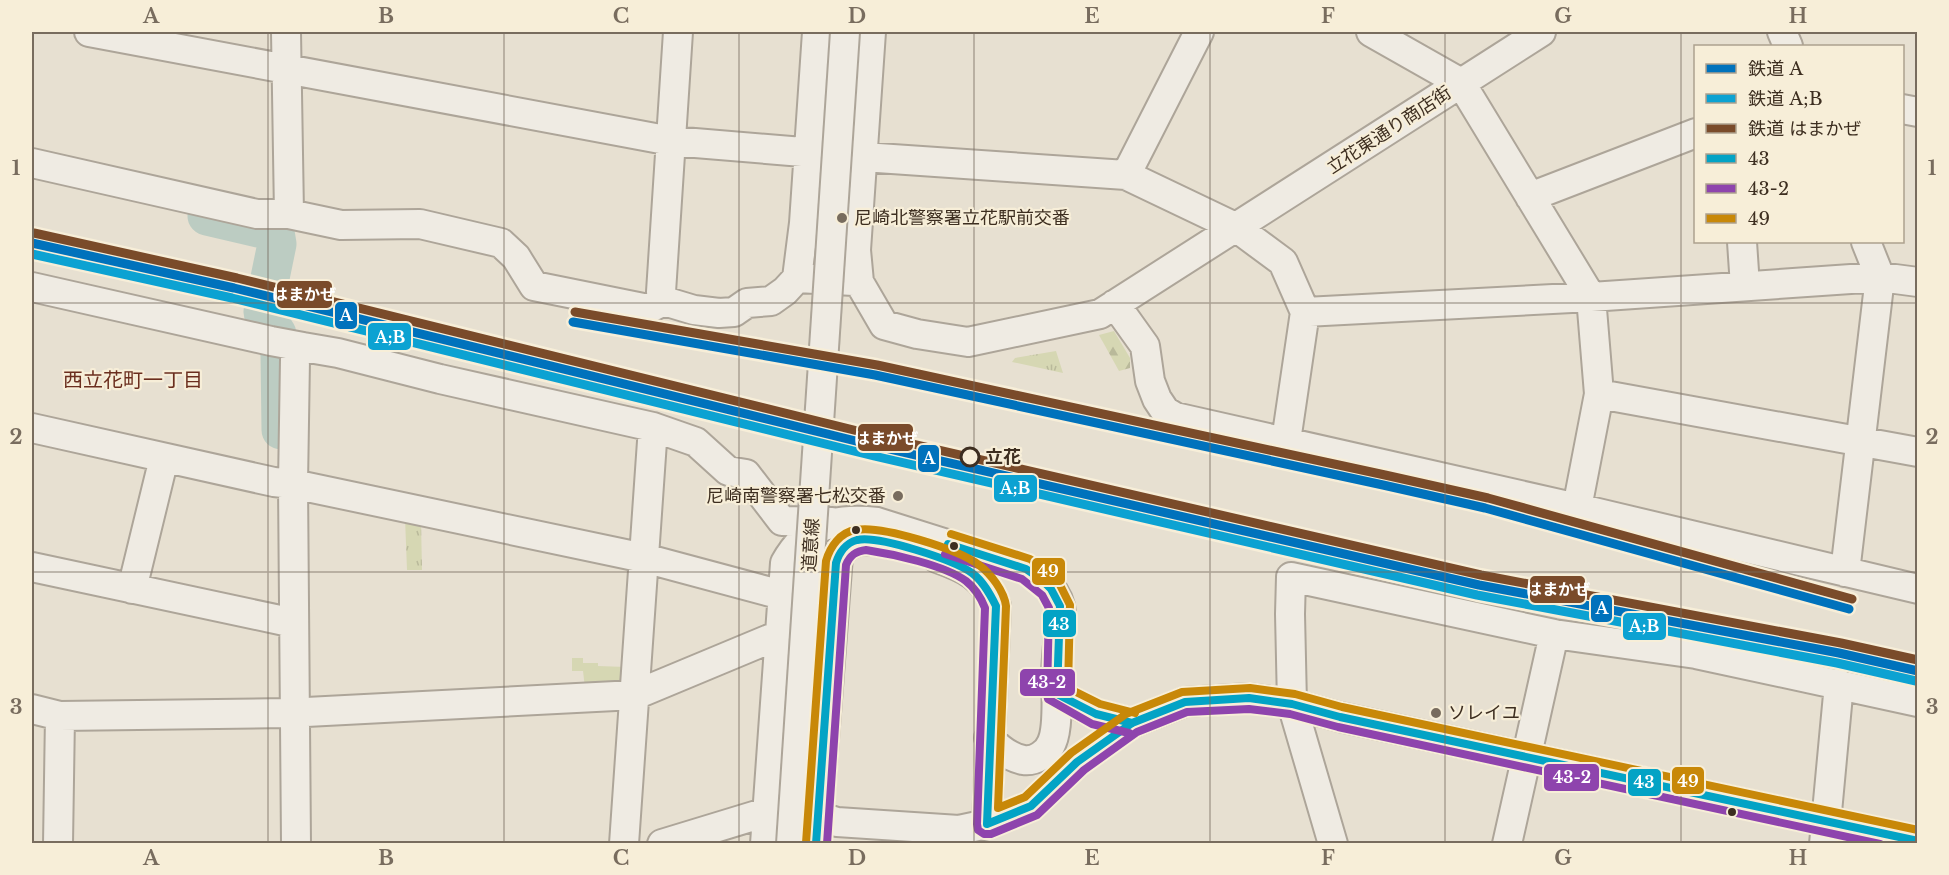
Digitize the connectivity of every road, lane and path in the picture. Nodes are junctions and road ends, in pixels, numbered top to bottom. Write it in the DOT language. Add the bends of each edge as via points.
graph roads {
  1 [pos="89,32"];
  2 [pos="286,32"];
  3 [pos="678,32"];
  4 [pos="817,32"];
  5 [pos="845,32"];
  6 [pos="871,32"];
  7 [pos="1198,32"];
  8 [pos="1371,32"];
  9 [pos="1541,32"];
  10 [pos="278,68"];
  11 [pos="1461,83"];
  12 [pos="1694,133"];
  13 [pos="671,141"];
  14 [pos="808,152"];
  15 [pos="863,157"];
  16 [pos="32,163"];
  17 [pos="1126,175"];
  18 [pos="1530,197"];
  19 [pos="280,214"];
  20 [pos="1237,228"];
  21 [pos="1742,243"];
  22 [pos="1866,243"];
  23 [pos="1880,277"];
  24 [pos="797,278"];
  25 [pos="859,282"];
  26 [pos="1917,282"];
  27 [pos="1744,286"];
  28 [pos="32,287"];
  29 [pos="1591,297"];
  30 [pos="664,301"];
  31 [pos="1115,304"];
  32 [pos="1305,312"];
  33 [pos="286,344"];
  34 [pos="1599,394"];
  35 [pos="653,427"];
  36 [pos="32,428"];
  37 [pos="1859,440"];
  38 [pos="1286,441"];
  39 [pos="1917,452"];
  40 [pos="164,458"];
  41 [pos="284,483"];
  42 [pos="1577,508"];
  43 [pos="832,522"];
  44 [pos="644,558"];
  45 [pos="32,567"];
  46 [pos="1026,569"];
  47 [pos="1845,572"];
  48 [pos="1917,588"];
  49 [pos="132,589"];
  50 [pos="782,595"];
  51 [pos="996,606"];
  52 [pos="287,621"];
  53 [pos="1554,634"];
  54 [pos="779,635"];
  55 [pos="831,637"];
  56 [pos="1839,684"];
  57 [pos="1057,694"];
  58 [pos="635,695"];
  59 [pos="1917,702"];
  60 [pos="1292,704"];
  61 [pos="32,709"];
  62 [pos="287,713"];
  63 [pos="60,716"];
  64 [pos="1132,723"];
  65 [pos="989,738"];
  66 [pos="1527,756"];
  67 [pos="767,812"];
  68 [pos="987,824"];
  69 [pos="817,830"];
  70 [pos="1825,832"];
  71 [pos="1917,841"];
  72 [pos="58,843"];
  73 [pos="296,843"];
  74 [pos="624,843"];
  75 [pos="662,843"];
  76 [pos="765,843"];
  77 [pos="791,843"];
  78 [pos="1333,843"];
  79 [pos="1507,843"];
  1 -- 10 [label="street"];
  2 -- 10 [label="street"];
  3 -- 13 [label="street"];
  4 -- 14 [label="street"];
  5 -- 77 [label="street, 道意線, bridge"];
  6 -- 15 [label="street"];
  7 -- 17 [label="street"];
  8 -- 11 [label="street"];
  9 -- 11 [label="street, 立花東通り商店街"];
  10 -- 13 [label="street"];
  10 -- 19 [label="street"];
  11 -- 18 [label="street"];
  11 -- 20 [label="street, 立花東通り商店街"];
  12 -- 18 [label="street"];
  13 -- 14 [label="street"];
  13 -- 30 [label="street" via="661,292"];
  14 -- 15 [label="street"];
  14 -- 24 [label="street"];
  15 -- 17 [label="street"];
  15 -- 25 [label="street" via="856,250"];
  16 -- 19 [label="street" via="257,214"];
  17 -- 20 [label="street"];
  18 -- 29 [label="street"];
  19 -- 30 [label="street" via="341,225 420,224 443,229 501,243 516,257 534,286 648,309"];
  20 -- 31 [label="street, 立花東通り商店街"];
  20 -- 32 [label="street" via="1282,262"];
  21 -- 27 [label="street"];
  22 -- 23 [label="street"];
  23 -- 26 [label="street"];
  23 -- 27 [label="street"];
  23 -- 37 [label="street"];
  24 -- 25 [label="street"];
  24 -- 30 [label="street" via="771,301 747,303 734,312 694,310"];
  25 -- 31 [label="street, 立花東通り商店街" via="884,325 968,342 1100,314"];
  27 -- 29 [label="street"];
  28 -- 33 [label="street"];
  29 -- 32 [label="street"];
  29 -- 34 [label="street"];
  31 -- 38 [label="street" via="1145,346 1150,381 1165,411 1175,417"];
  32 -- 38 [label="street"];
  33 -- 35 [label="street"];
  33 -- 41 [label="street" via="295,359"];
  34 -- 37 [label="street"];
  34 -- 42 [label="street"];
  35 -- 43 [label="street" via="696,442 728,471 746,474 782,521"];
  35 -- 44 [label="street"];
  36 -- 40 [label="street"];
  37 -- 39 [label="street"];
  37 -- 47 [label="street"];
  38 -- 42 [label="street"];
  40 -- 41 [label="street"];
  40 -- 49 [label="street"];
  41 -- 44 [label="street"];
  41 -- 52 [label="street"];
  42 -- 47 [label="street"];
  43 -- 46 [label="street" via="877,522"];
  43 -- 50 [label="street" via="806,536 790,553 785,563"];
  44 -- 50 [label="street"];
  44 -- 58 [label="street"];
  45 -- 49 [label="street"];
  46 -- 51 [label="street"];
  46 -- 57 [label="street" via="1047,585 1060,606"];
  47 -- 48 [label="street"];
  49 -- 52 [label="street"];
  50 -- 54 [label="street"];
  51 -- 55 [label="street" via="977,577 964,568 901,546 856,540 838,556"];
  51 -- 65 [label="street"];
  52 -- 62 [label="street"];
  53 -- 56 [label="street" via="1696,654"];
  53 -- 60 [label="street" via="1291,577"];
  53 -- 66 [label="street"];
  54 -- 55 [label="street"];
  54 -- 58 [label="street"];
  54 -- 67 [label="street"];
  55 -- 69 [label="street"];
  56 -- 59 [label="street"];
  56 -- 70 [label="street"];
  57 -- 64 [label="street" via="1096,714"];
  57 -- 65 [label="street" via="1054,736 1040,756 1015,758"];
  58 -- 62 [label="street"];
  58 -- 74 [label="street"];
  60 -- 64 [label="street" via="1240,697 1185,702"];
  60 -- 66 [label="street"];
  60 -- 78 [label="street"];
  61 -- 63 [label="street"];
  62 -- 63 [label="street"];
  62 -- 73 [label="street"];
  63 -- 72 [label="street"];
  64 -- 68 [label="street" via="1077,762 1031,806"];
  65 -- 68 [label="street"];
  66 -- 70 [label="street"];
  66 -- 79 [label="street"];
  67 -- 69 [label="street"];
  67 -- 75 [label="street"];
  67 -- 76 [label="street"];
  68 -- 69 [label="street" via="959,830 837,822"];
  70 -- 71 [label="street"];
}
